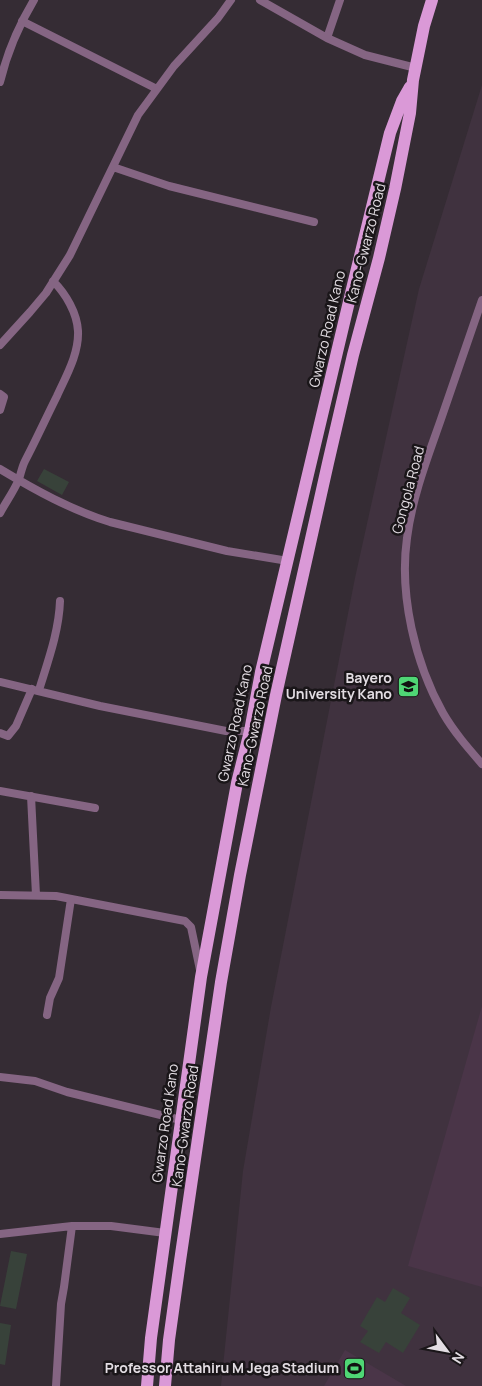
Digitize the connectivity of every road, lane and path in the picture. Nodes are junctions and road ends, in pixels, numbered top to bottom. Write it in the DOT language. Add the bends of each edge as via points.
graph roads {
  1 [pos="34,0"];
  2 [pos="231,0"];
  3 [pos="260,0"];
  4 [pos="340,0"];
  5 [pos="432,0"];
  6 [pos="22,21"];
  7 [pos="327,38"];
  8 [pos="415,74"];
  9 [pos="0,82"];
  10 [pos="157,89"];
  11 [pos="113,167"];
  12 [pos="314,222"];
  13 [pos="53,281"];
  14 [pos="482,300"];
  15 [pos="0,345"];
  16 [pos="0,394"];
  17 [pos="0,410"];
  18 [pos="0,469"];
  19 [pos="19,480"];
  20 [pos="0,513"];
  21 [pos="288,561"];
  22 [pos="60,601"];
  23 [pos="0,682"];
  24 [pos="36,690"];
  25 [pos="250,731"];
  26 [pos="0,733"];
  27 [pos="482,764"];
  28 [pos="0,791"];
  29 [pos="31,796"];
  30 [pos="95,808"];
  31 [pos="0,894"];
  32 [pos="36,895"];
  33 [pos="71,899"];
  34 [pos="201,976"];
  35 [pos="47,1015"];
  36 [pos="0,1077"];
  37 [pos="181,1120"];
  38 [pos="72,1226"];
  39 [pos="165,1233"];
  40 [pos="0,1234"];
  41 [pos="56,1386"];
  42 [pos="146,1386"];
  43 [pos="165,1386"];
  1 -- 6 [label="street"];
  2 -- 10 [label="street"];
  3 -- 7 [label="street"];
  4 -- 7 [label="street"];
  5 -- 8 [label="main road"];
  6 -- 9 [label="street"];
  6 -- 10 [label="street"];
  7 -- 8 [label="street"];
  8 -- 21 [label="main road, Gwarzo Road Kano" via="390,133"];
  8 -- 43 [label="main road, Kano-Gwarzo Road" via="395,190 328,463 240,875 221,982"];
  10 -- 11 [label="street" via="138,115"];
  11 -- 12 [label="street" via="169,186"];
  11 -- 13 [label="street" via="70,255"];
  13 -- 15 [label="street"];
  13 -- 19 [label="street" via="75,314 78,331 76,350"];
  14 -- 27 [label="street, Gongola Road" via="421,478 407,538 405,564 411,624 426,677 443,713"];
  16 -- 17 [label="street" via="4,397"];
  18 -- 19 [label="street"];
  19 -- 20 [label="street"];
  19 -- 21 [label="street" via="110,522 227,551"];
  21 -- 25 [label="main road, Gwarzo Road Kano"];
  22 -- 24 [label="street" via="51,652"];
  23 -- 24 [label="street"];
  24 -- 25 [label="street" via="226,731"];
  24 -- 26 [label="street" via="8,736"];
  25 -- 34 [label="main road, Gwarzo Road Kano" via="237,783"];
  28 -- 29 [label="street"];
  29 -- 30 [label="street"];
  29 -- 32 [label="street"];
  31 -- 32 [label="street"];
  32 -- 33 [label="street"];
  33 -- 34 [label="street" via="186,921 191,926"];
  33 -- 35 [label="street" via="59,978"];
  34 -- 37 [label="main road, Gwarzo Road Kano"];
  36 -- 37 [label="street" via="35,1081"];
  37 -- 39 [label="main road, Gwarzo Road Kano"];
  38 -- 39 [label="street" via="110,1226"];
  38 -- 40 [label="street"];
  38 -- 41 [label="street" via="61,1304"];
  39 -- 42 [label="main road, Gwarzo Road Kano"];
}
